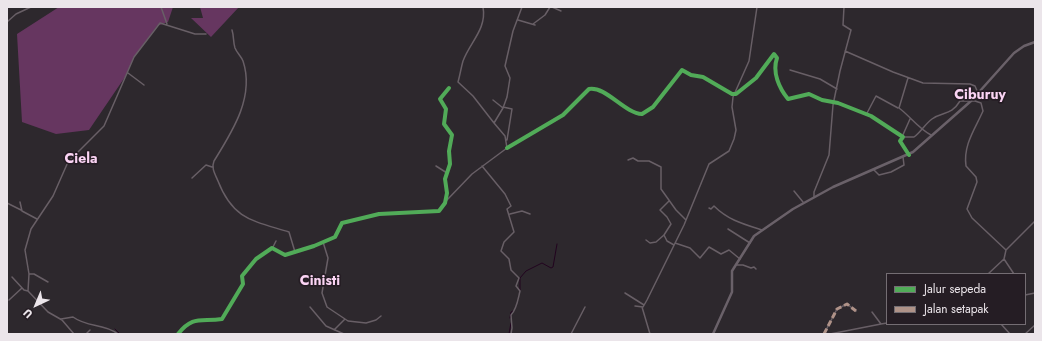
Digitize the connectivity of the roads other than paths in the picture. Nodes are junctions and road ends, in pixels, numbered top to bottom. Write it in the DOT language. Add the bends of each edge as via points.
graph roads {
  1 [pos="31,7"];
  2 [pos="161,7"];
  3 [pos="484,7"];
  4 [pos="522,7"];
  5 [pos="551,7"];
  6 [pos="757,7"];
  7 [pos="844,7"];
  8 [pos="561,11"];
  9 [pos="518,20"];
  10 [pos="7,22"];
  11 [pos="167,24"];
  12 [pos="232,30"];
  13 [pos="206,34"];
  14 [pos="1035,42"];
  15 [pos="845,51"];
  16 [pos="790,70"];
  17 [pos="128,73"];
  18 [pos="908,78"];
  19 [pos="144,85"];
  20 [pos="449,88"];
  21 [pos="838,89"];
  22 [pos="978,93"];
  23 [pos="734,94"];
  24 [pos="493,100"];
  25 [pos="971,101"];
  26 [pos="835,102"];
  27 [pos="503,108"];
  28 [pos="899,108"];
  29 [pos="866,116"];
  30 [pos="911,118"];
  31 [pos="494,123"];
  32 [pos="922,129"];
  33 [pos="931,135"];
  34 [pos="902,137"];
  35 [pos="507,140"];
  36 [pos="507,148"];
  37 [pos="909,155"];
  38 [pos="903,157"];
  39 [pos="628,160"];
  40 [pos="436,166"];
  41 [pos="482,166"];
  42 [pos="212,167"];
  43 [pos="874,170"];
  44 [pos="447,173"];
  45 [pos="192,178"];
  46 [pos="794,191"];
  47 [pos="814,198"];
  48 [pos="446,201"];
  49 [pos="669,201"];
  50 [pos="20,202"];
  51 [pos="7,203"];
  52 [pos="804,204"];
  53 [pos="709,208"];
  54 [pos="21,210"];
  55 [pos="530,214"];
  56 [pos="510,215"];
  57 [pos="37,219"];
  58 [pos="686,220"];
  59 [pos="1035,221"];
  60 [pos="728,229"];
  61 [pos="762,230"];
  62 [pos="664,235"];
  63 [pos="646,240"];
  64 [pos="276,241"];
  65 [pos="323,242"];
  66 [pos="750,243"];
  67 [pos="674,244"];
  68 [pos="272,247"];
  69 [pos="1006,250"];
  70 [pos="295,252"];
  71 [pos="740,259"];
  72 [pos="1004,259"];
  73 [pos="735,264"];
  74 [pos="756,269"];
  75 [pos="989,273"];
  76 [pos="1013,273"];
  77 [pos="29,274"];
  78 [pos="12,277"];
  79 [pos="48,282"];
  80 [pos="22,288"];
  81 [pos="28,291"];
  82 [pos="625,293"];
  83 [pos="8,300"];
  84 [pos="644,305"];
  85 [pos="635,306"];
  86 [pos="310,307"];
  87 [pos="585,307"];
  88 [pos="642,307"];
  89 [pos="856,311"];
  90 [pos="872,312"];
  91 [pos="380,316"];
  92 [pos="344,319"];
  93 [pos="61,320"];
  94 [pos="886,323"];
  95 [pos="881,324"];
  96 [pos="1002,325"];
  97 [pos="1035,325"];
  98 [pos="90,330"];
  99 [pos="334,330"];
  100 [pos="74,334"];
  101 [pos="86,334"];
  102 [pos="118,334"];
  103 [pos="178,334"];
  104 [pos="344,334"];
  105 [pos="510,334"];
  106 [pos="570,334"];
  107 [pos="650,334"];
  108 [pos="713,334"];
  109 [pos="824,334"];
  110 [pos="830,334"];
  111 [pos="1010,334"];
  112 [pos="1025,334"];
  1 -- 10 [label="street" via="16,14"];
  2 -- 11 [label="street"];
  3 -- 31 [label="street" via="483,23 463,60 458,82 473,96"];
  4 -- 9 [label="street"];
  5 -- 8 [label="street"];
  5 -- 9 [label="street" via="534,25"];
  6 -- 23 [label="street" via="749,61"];
  7 -- 15 [label="street" via="843,25 851,30"];
  9 -- 27 [label="street" via="505,66 510,80"];
  11 -- 13 [label="street" via="196,34"];
  11 -- 17 [label="street" via="160,23 152,32 135,54"];
  12 -- 42 [label="street" via="236,49 243,61 244,97 237,123"];
  14 -- 22 [label="street" via="1014,53"];
  15 -- 18 [label="street"];
  15 -- 21 [label="street"];
  16 -- 21 [label="street" via="820,79"];
  17 -- 19 [label="street"];
  17 -- 57 [label="street" via="104,126 68,162 53,196"];
  18 -- 22 [label="street" via="931,84 970,84 975,86"];
  18 -- 28 [label="street"];
  20 -- 44 [label="street" via="440,99 446,111 444,124 452,135"];
  21 -- 26 [label="street"];
  22 -- 25 [label="street"];
  23 -- 26 [label="street" via="739,93 756,78 774,54 777,58 777,78 788,99 809,94"];
  23 -- 36 [label="street" via="704,76 691,75 682,70 653,107 639,114 600,90 589,89 563,115"];
  23 -- 58 [label="street" via="734,139 729,151 709,164"];
  24 -- 27 [label="street"];
  25 -- 32 [label="street" via="960,101 955,109 933,118"];
  25 -- 33 [label="street"];
  25 -- 69 [label="street" via="980,102 983,111 967,149 966,166 976,177 977,182 967,209 974,220"];
  26 -- 29 [label="street"];
  26 -- 47 [label="street" via="829,155"];
  27 -- 31 [label="street"];
  27 -- 35 [label="street" via="512,108"];
  28 -- 29 [label="street" via="876,96"];
  28 -- 30 [label="street"];
  29 -- 34 [label="street" via="870,116"];
  30 -- 32 [label="street"];
  30 -- 34 [label="street"];
  31 -- 35 [label="street"];
  32 -- 33 [label="street"];
  32 -- 34 [label="street" via="913,138"];
  33 -- 37 [label="street"];
  34 -- 37 [label="street" via="900,141"];
  35 -- 36 [label="street"];
  36 -- 41 [label="street"];
  37 -- 38 [label="street"];
  38 -- 43 [label="street"];
  38 -- 43 [label="street" via="904,165 891,172 879,175"];
  39 -- 49 [label="street" via="633,158 638,161 649,161 660,167 661,188"];
  40 -- 44 [label="street"];
  41 -- 48 [label="street"];
  41 -- 56 [label="street" via="505,194 510,206 507,208"];
  42 -- 45 [label="street" via="207,165"];
  42 -- 70 [label="street" via="226,199 239,214 289,232"];
  43 -- 47 [label="street"];
  44 -- 48 [label="street"];
  46 -- 52 [label="street"];
  47 -- 52 [label="street"];
  48 -- 65 [label="street" via="438,212 398,212 344,221 335,237"];
  49 -- 58 [label="street"];
  49 -- 62 [label="street" via="660,210 671,224"];
  50 -- 54 [label="street"];
  51 -- 54 [label="street"];
  52 -- 61 [label="street"];
  53 -- 61 [label="street" via="714,206 736,222"];
  54 -- 57 [label="street"];
  55 -- 56 [label="street" via="522,212"];
  56 -- 105 [label="street" via="514,232 506,238 501,251 510,259 511,270 519,278 516,286 520,291 516,311 511,315"];
  57 -- 77 [label="street" via="25,250"];
  58 -- 67 [label="street"];
  59 -- 69 [label="street"];
  60 -- 66 [label="street"];
  61 -- 66 [label="street"];
  62 -- 63 [label="street" via="656,242 650,243"];
  62 -- 67 [label="street"];
  64 -- 68 [label="street"];
  65 -- 70 [label="street"];
  65 -- 92 [label="street" via="328,258 322,293 329,310"];
  66 -- 71 [label="street"];
  67 -- 71 [label="street" via="690,248 700,258 709,247 721,254 729,250"];
  67 -- 84 [label="street"];
  68 -- 70 [label="street" via="285,255"];
  68 -- 103 [label="street" via="256,259 242,276 243,284 222,320 190,322"];
  69 -- 72 [label="street"];
  71 -- 73 [label="street"];
  72 -- 75 [label="street"];
  72 -- 76 [label="street"];
  73 -- 74 [label="street"];
  73 -- 108 [label="street" via="731,276 732,292"];
  77 -- 79 [label="street"];
  77 -- 81 [label="street"];
  78 -- 80 [label="street"];
  80 -- 81 [label="street"];
  80 -- 83 [label="street"];
  81 -- 93 [label="street" via="48,312"];
  82 -- 84 [label="street"];
  84 -- 88 [label="street"];
  85 -- 88 [label="street"];
  86 -- 99 [label="street" via="326,326"];
  87 -- 106 [label="street"];
  88 -- 107 [label="street"];
  89 -- 109 [label="street" via="847,304 838,308"];
  90 -- 95 [label="street"];
  91 -- 92 [label="street" via="364,324"];
  92 -- 99 [label="street"];
  93 -- 100 [label="street"];
  93 -- 102 [label="street" via="74,317 83,324 109,328"];
  94 -- 95 [label="street"];
  95 -- 110 [label="street"];
  96 -- 111 [label="street"];
  97 -- 112 [label="street"];
  98 -- 101 [label="street"];
  99 -- 104 [label="street"];
}
